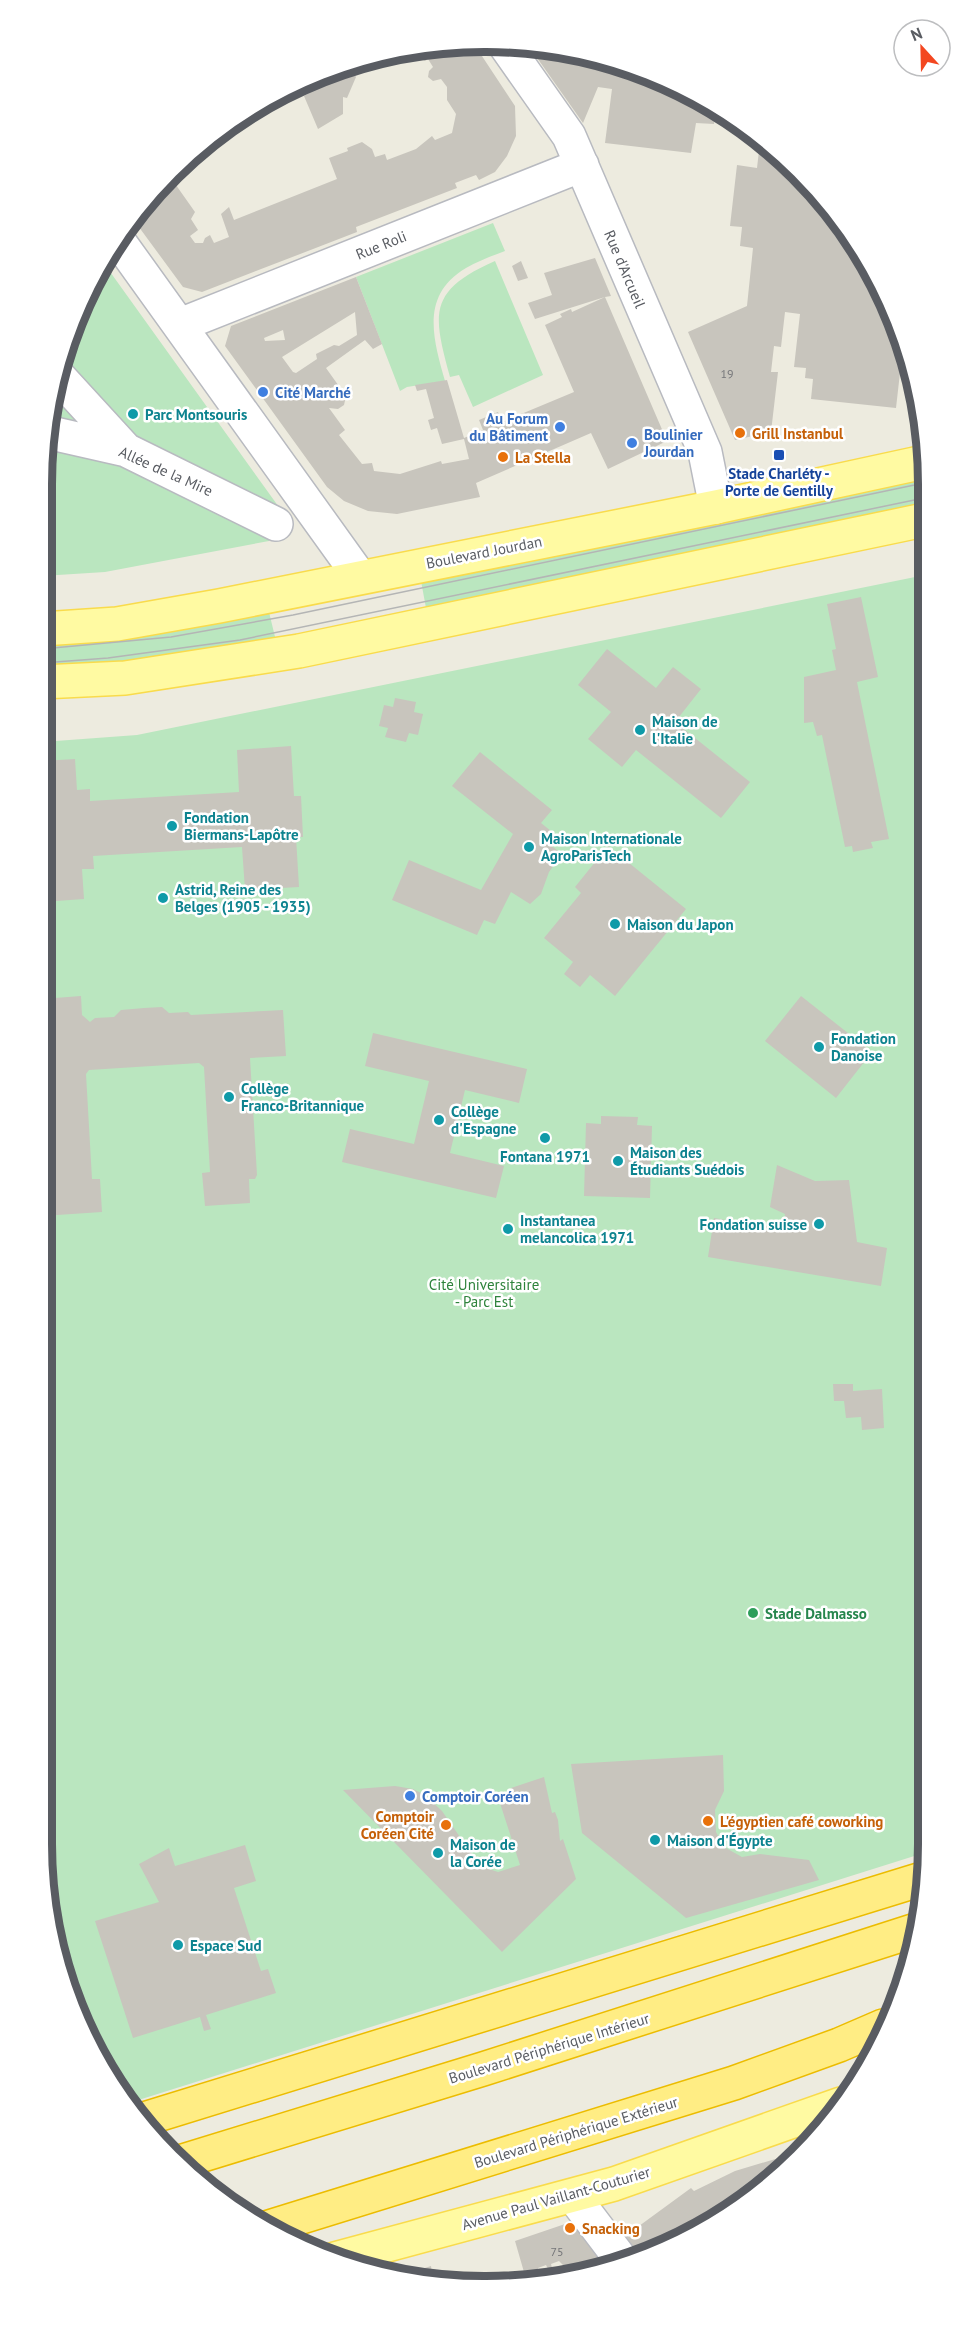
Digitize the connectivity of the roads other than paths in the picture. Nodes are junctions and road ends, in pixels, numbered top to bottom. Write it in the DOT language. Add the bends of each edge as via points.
graph roads {
  1 [pos="511,53"];
  2 [pos="582,165"];
  3 [pos="123,247"];
  4 [pos="180,325"];
  5 [pos="65,383"];
  6 [pos="55,434"];
  7 [pos="126,450"];
  8 [pos="917,463"];
  9 [pos="716,507"];
  10 [pos="918,521"];
  11 [pos="276,524"];
  12 [pos="360,577"];
  13 [pos="52,628"];
  14 [pos="52,682"];
  15 [pos="916,1881"];
  16 [pos="914,1895"];
  17 [pos="908,1934"];
  18 [pos="669,1957"];
  19 [pos="875,2029"];
  20 [pos="871,2037"];
  21 [pos="839,2045"];
  22 [pos="825,2109"];
  23 [pos="152,2118"];
  24 [pos="190,2159"];
  25 [pos="573,2196"];
  26 [pos="280,2224"];
  27 [pos="353,2255"];
  28 [pos="618,2255"];
  1 -- 2 [label="street, Rue d'Arcueil" via="562,124"];
  2 -- 4 [label="street, Rue Roli"];
  2 -- 9 [label="street, Rue d'Arcueil" via="705,452"];
  3 -- 4 [label="street"];
  4 -- 12 [label="street"];
  5 -- 7 [label="street"];
  6 -- 7 [label="street, Allée de la Mire"];
  7 -- 11 [label="street, Allée de la Mire"];
  8 -- 9 [label="main road, Boulevard Jourdan"];
  9 -- 12 [label="main road, Boulevard Jourdan"];
  10 -- 14 [label="main road" via="299,651 125,678"];
  12 -- 13 [label="main road, Boulevard Jourdan" via="117,624"];
  15 -- 18 [label="highway"];
  16 -- 18 [label="highway"];
  17 -- 24 [label="highway, Boulevard Périphérique Intérieur"];
  18 -- 23 [label="highway"];
  19 -- 21 [label="highway, Boulevard Périphérique Extérieur"];
  20 -- 21 [label="highway"];
  21 -- 26 [label="highway, Boulevard Périphérique Extérieur" via="723,2086"];
  22 -- 25 [label="main road, Avenue Paul Vaillant-Couturier"];
  25 -- 27 [label="main road, Avenue Paul Vaillant-Couturier"];
  25 -- 28 [label="street"];
}
